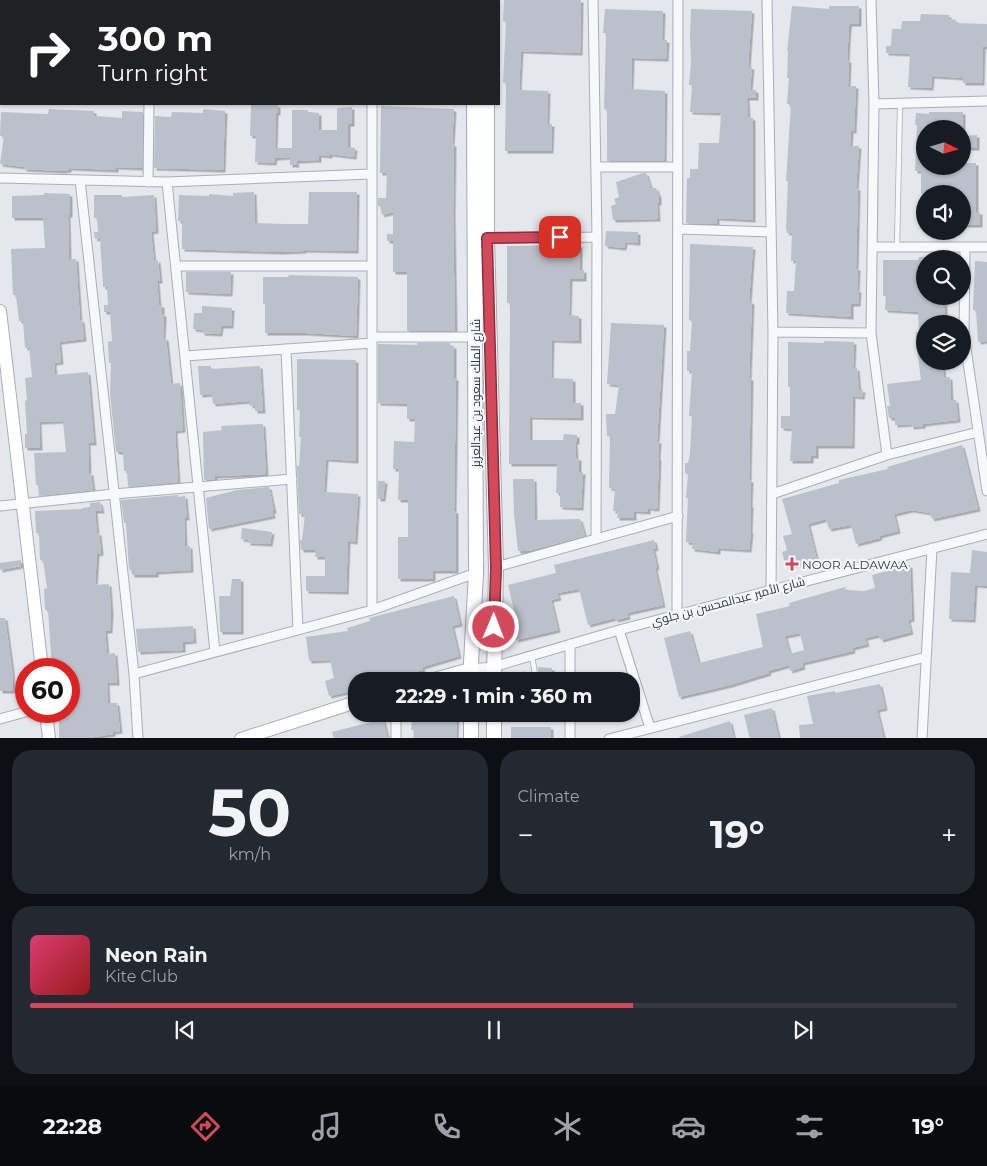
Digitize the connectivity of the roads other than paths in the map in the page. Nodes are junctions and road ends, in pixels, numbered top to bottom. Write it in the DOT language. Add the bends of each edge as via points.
graph roads {
  1 [pos="593,0"];
  2 [pos="678,0"];
  3 [pos="767,0"];
  4 [pos="871,0"];
  5 [pos="987,101"];
  6 [pos="874,104"];
  7 [pos="900,104"];
  8 [pos="149,105"];
  9 [pos="372,105"];
  10 [pos="474,105"];
  11 [pos="487,105"];
  12 [pos="596,167"];
  13 [pos="678,167"];
  14 [pos="372,174"];
  15 [pos="0,178"];
  16 [pos="80,180"];
  17 [pos="148,182"];
  18 [pos="167,182"];
  19 [pos="678,229"];
  20 [pos="771,232"];
  21 [pos="597,237"];
  22 [pos="487,238"];
  23 [pos="872,247"];
  24 [pos="897,247"];
  25 [pos="965,247"];
  26 [pos="987,247"];
  27 [pos="176,266"];
  28 [pos="372,266"];
  29 [pos="0,311"];
  30 [pos="773,332"];
  31 [pos="870,333"];
  32 [pos="475,337"];
  33 [pos="372,340"];
  34 [pos="286,349"];
  35 [pos="185,356"];
  36 [pos="978,432"];
  37 [pos="887,455"];
  38 [pos="292,479"];
  39 [pos="198,487"];
  40 [pos="987,491"];
  41 [pos="114,494"];
  42 [pos="772,494"];
  43 [pos="22,505"];
  44 [pos="0,506"];
  45 [pos="678,516"];
  46 [pos="987,534"];
  47 [pos="596,539"];
  48 [pos="932,548"];
  49 [pos="496,568"];
  50 [pos="476,573"];
  51 [pos="771,590"];
  52 [pos="372,610"];
  53 [pos="677,615"];
  54 [pos="298,630"];
  55 [pos="620,630"];
  56 [pos="570,644"];
  57 [pos="215,652"];
  58 [pos="532,655"];
  59 [pos="926,657"];
  60 [pos="41,658"];
  61 [pos="470,672"];
  62 [pos="494,672"];
  63 [pos="498,672"];
  64 [pos="534,672"];
  65 [pos="570,672"];
  66 [pos="134,674"];
  67 [pos="348,705"];
  68 [pos="15,715"];
  69 [pos="0,719"];
  70 [pos="396,722"];
  71 [pos="471,722"];
  72 [pos="494,722"];
  73 [pos="570,722"];
  74 [pos="47,723"];
  75 [pos="650,728"];
  76 [pos="49,738"];
  77 [pos="138,738"];
  78 [pos="241,738"];
  79 [pos="396,738"];
  80 [pos="471,738"];
  81 [pos="494,738"];
  82 [pos="570,738"];
  83 [pos="609,738"];
  84 [pos="922,738"];
  1 -- 12 [label="street"];
  2 -- 13 [label="street"];
  3 -- 20 [label="street"];
  4 -- 6 [label="street"];
  5 -- 7 [label="street"];
  6 -- 7 [label="street"];
  6 -- 23 [label="street"];
  7 -- 24 [label="lane"];
  8 -- 17 [label="street"];
  9 -- 14 [label="street"];
  10 -- 32 [label="main road, شارع الملك سعود بن عبدالعزيز"];
  11 -- 22 [label="main road, شارع الملك سعود بن عبدالعزيز"];
  12 -- 13 [label="street"];
  12 -- 21 [label="street"];
  13 -- 19 [label="street"];
  14 -- 18 [label="street"];
  14 -- 28 [label="street"];
  15 -- 16 [label="street"];
  16 -- 17 [label="street"];
  16 -- 41 [label="street"];
  17 -- 18 [label="street"];
  18 -- 27 [label="street"];
  19 -- 20 [label="street"];
  19 -- 45 [label="street"];
  20 -- 30 [label="street"];
  21 -- 22 [label="street"];
  21 -- 47 [label="street"];
  22 -- 49 [label="main road, شارع الملك سعود بن عبدالعزيز"];
  23 -- 24 [label="street"];
  23 -- 31 [label="street"];
  24 -- 25 [label="street"];
  25 -- 26 [label="street"];
  25 -- 36 [label="street" via="964,335"];
  27 -- 28 [label="street"];
  27 -- 35 [label="street"];
  28 -- 33 [label="street"];
  29 -- 43 [label="street"];
  30 -- 31 [label="street"];
  30 -- 42 [label="street"];
  31 -- 37 [label="street"];
  32 -- 33 [label="street"];
  32 -- 50 [label="main road, شارع الملك سعود بن عبدالعزيز"];
  33 -- 34 [label="street"];
  33 -- 52 [label="street"];
  34 -- 35 [label="street"];
  34 -- 38 [label="street"];
  35 -- 39 [label="street"];
  36 -- 37 [label="street"];
  36 -- 40 [label="street"];
  37 -- 42 [label="street"];
  38 -- 39 [label="street"];
  38 -- 54 [label="street"];
  39 -- 41 [label="street"];
  39 -- 57 [label="street"];
  41 -- 43 [label="street"];
  41 -- 66 [label="street"];
  42 -- 51 [label="street"];
  43 -- 44 [label="street"];
  43 -- 60 [label="street"];
  45 -- 47 [label="street"];
  45 -- 53 [label="street"];
  46 -- 48 [label="street, شارع الأمير عبدالمحسن بن جلوي"];
  47 -- 49 [label="street"];
  48 -- 51 [label="street, شارع الأمير عبدالمحسن بن جلوي"];
  48 -- 59 [label="street"];
  49 -- 62 [label="main road, شارع الملك سعود بن عبدالعزيز"];
  50 -- 52 [label="street"];
  50 -- 61 [label="main road, شارع الملك سعود بن عبدالعزيز"];
  51 -- 53 [label="street, شارع الأمير عبدالمحسن بن جلوي"];
  52 -- 54 [label="street"];
  53 -- 55 [label="street, شارع الأمير عبدالمحسن بن جلوي"];
  54 -- 57 [label="street"];
  55 -- 56 [label="street, شارع الأمير عبدالمحسن بن جلوي"];
  55 -- 75 [label="street"];
  56 -- 58 [label="street, شارع الأمير عبدالمحسن بن جلوي"];
  56 -- 65 [label="street"];
  57 -- 66 [label="street"];
  58 -- 63 [label="street, شارع الأمير عبدالمحسن بن جلوي"];
  58 -- 64 [label="lane"];
  59 -- 75 [label="street"];
  59 -- 84 [label="street"];
  66 -- 77 [label="street"];
  67 -- 78 [label="street"];
  68 -- 69 [label="street"];
  70 -- 79 [label="street"];
  71 -- 80 [label="main road"];
  72 -- 81 [label="main road"];
  73 -- 82 [label="street"];
  74 -- 76 [label="street"];
  75 -- 83 [label="street"];
}
